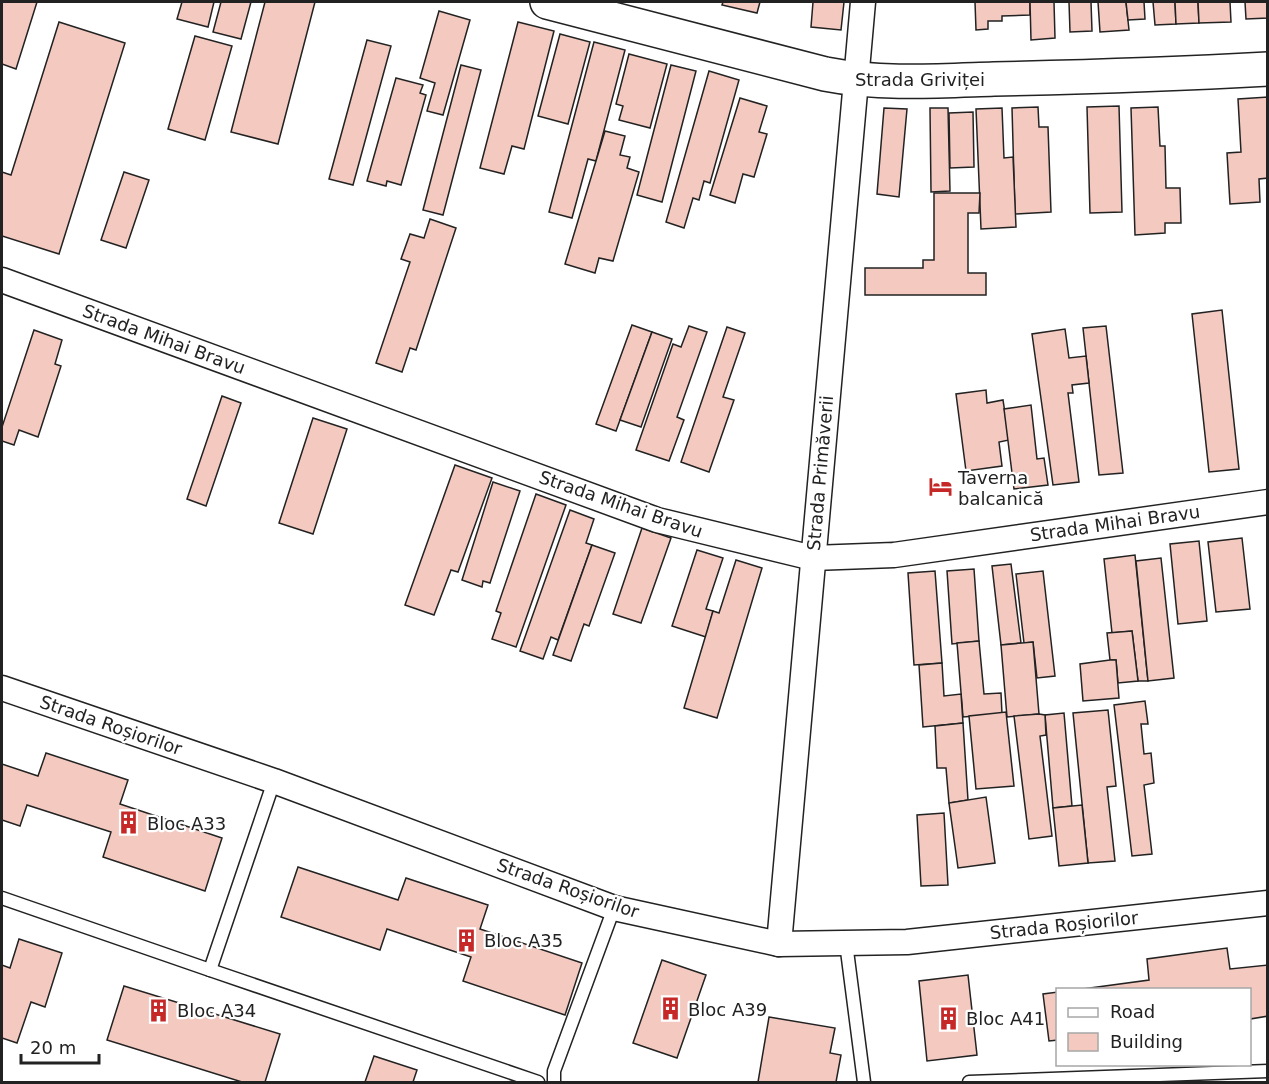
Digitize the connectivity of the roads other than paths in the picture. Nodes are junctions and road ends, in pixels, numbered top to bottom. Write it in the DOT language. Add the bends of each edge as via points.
graph roads {
  1 [pos="547,2"];
  2 [pos="863,2"];
  3 [pos="1268,69"];
  4 [pos="855,80"];
  5 [pos="2,280"];
  6 [pos="1268,502"];
  7 [pos="813,558"];
  8 [pos="2,688"];
  9 [pos="274,781"];
  10 [pos="2,898"];
  11 [pos="1268,903"];
  12 [pos="614,908"];
  13 [pos="846,943"];
  14 [pos="779,944"];
  15 [pos="210,970"];
  16 [pos="1268,1071"];
  17 [pos="538,1083"];
  18 [pos="554,1083"];
  19 [pos="864,1083"];
  20 [pos="969,1083"];
  1 -- 4 [label="main road, Strada Griviței"];
  2 -- 4 [label="street, Strada Primăverii"];
  3 -- 4 [label="main road, Strada Griviței" via="1106,77"];
  4 -- 7 [label="street, Strada Primăverii"];
  5 -- 7 [label="street, Strada Mihai Bravu" via="657,520"];
  6 -- 7 [label="street, Strada Mihai Bravu" via="894,555"];
  7 -- 14 [label="street, Strada Primăverii"];
  8 -- 9 [label="street, Strada Roșiorilor"];
  9 -- 12 [label="street, Strada Roșiorilor"];
  9 -- 15 [label="lane"];
  10 -- 15 [label="lane"];
  11 -- 13 [label="street, Strada Roșiorilor" via="906,942"];
  12 -- 14 [label="street, Strada Roșiorilor"];
  12 -- 18 [label="lane" via="554,1071"];
  13 -- 14 [label="street, Strada Roșiorilor"];
  13 -- 19 [label="lane"];
  15 -- 17 [label="lane"];
  16 -- 20 [label="lane"];
}
